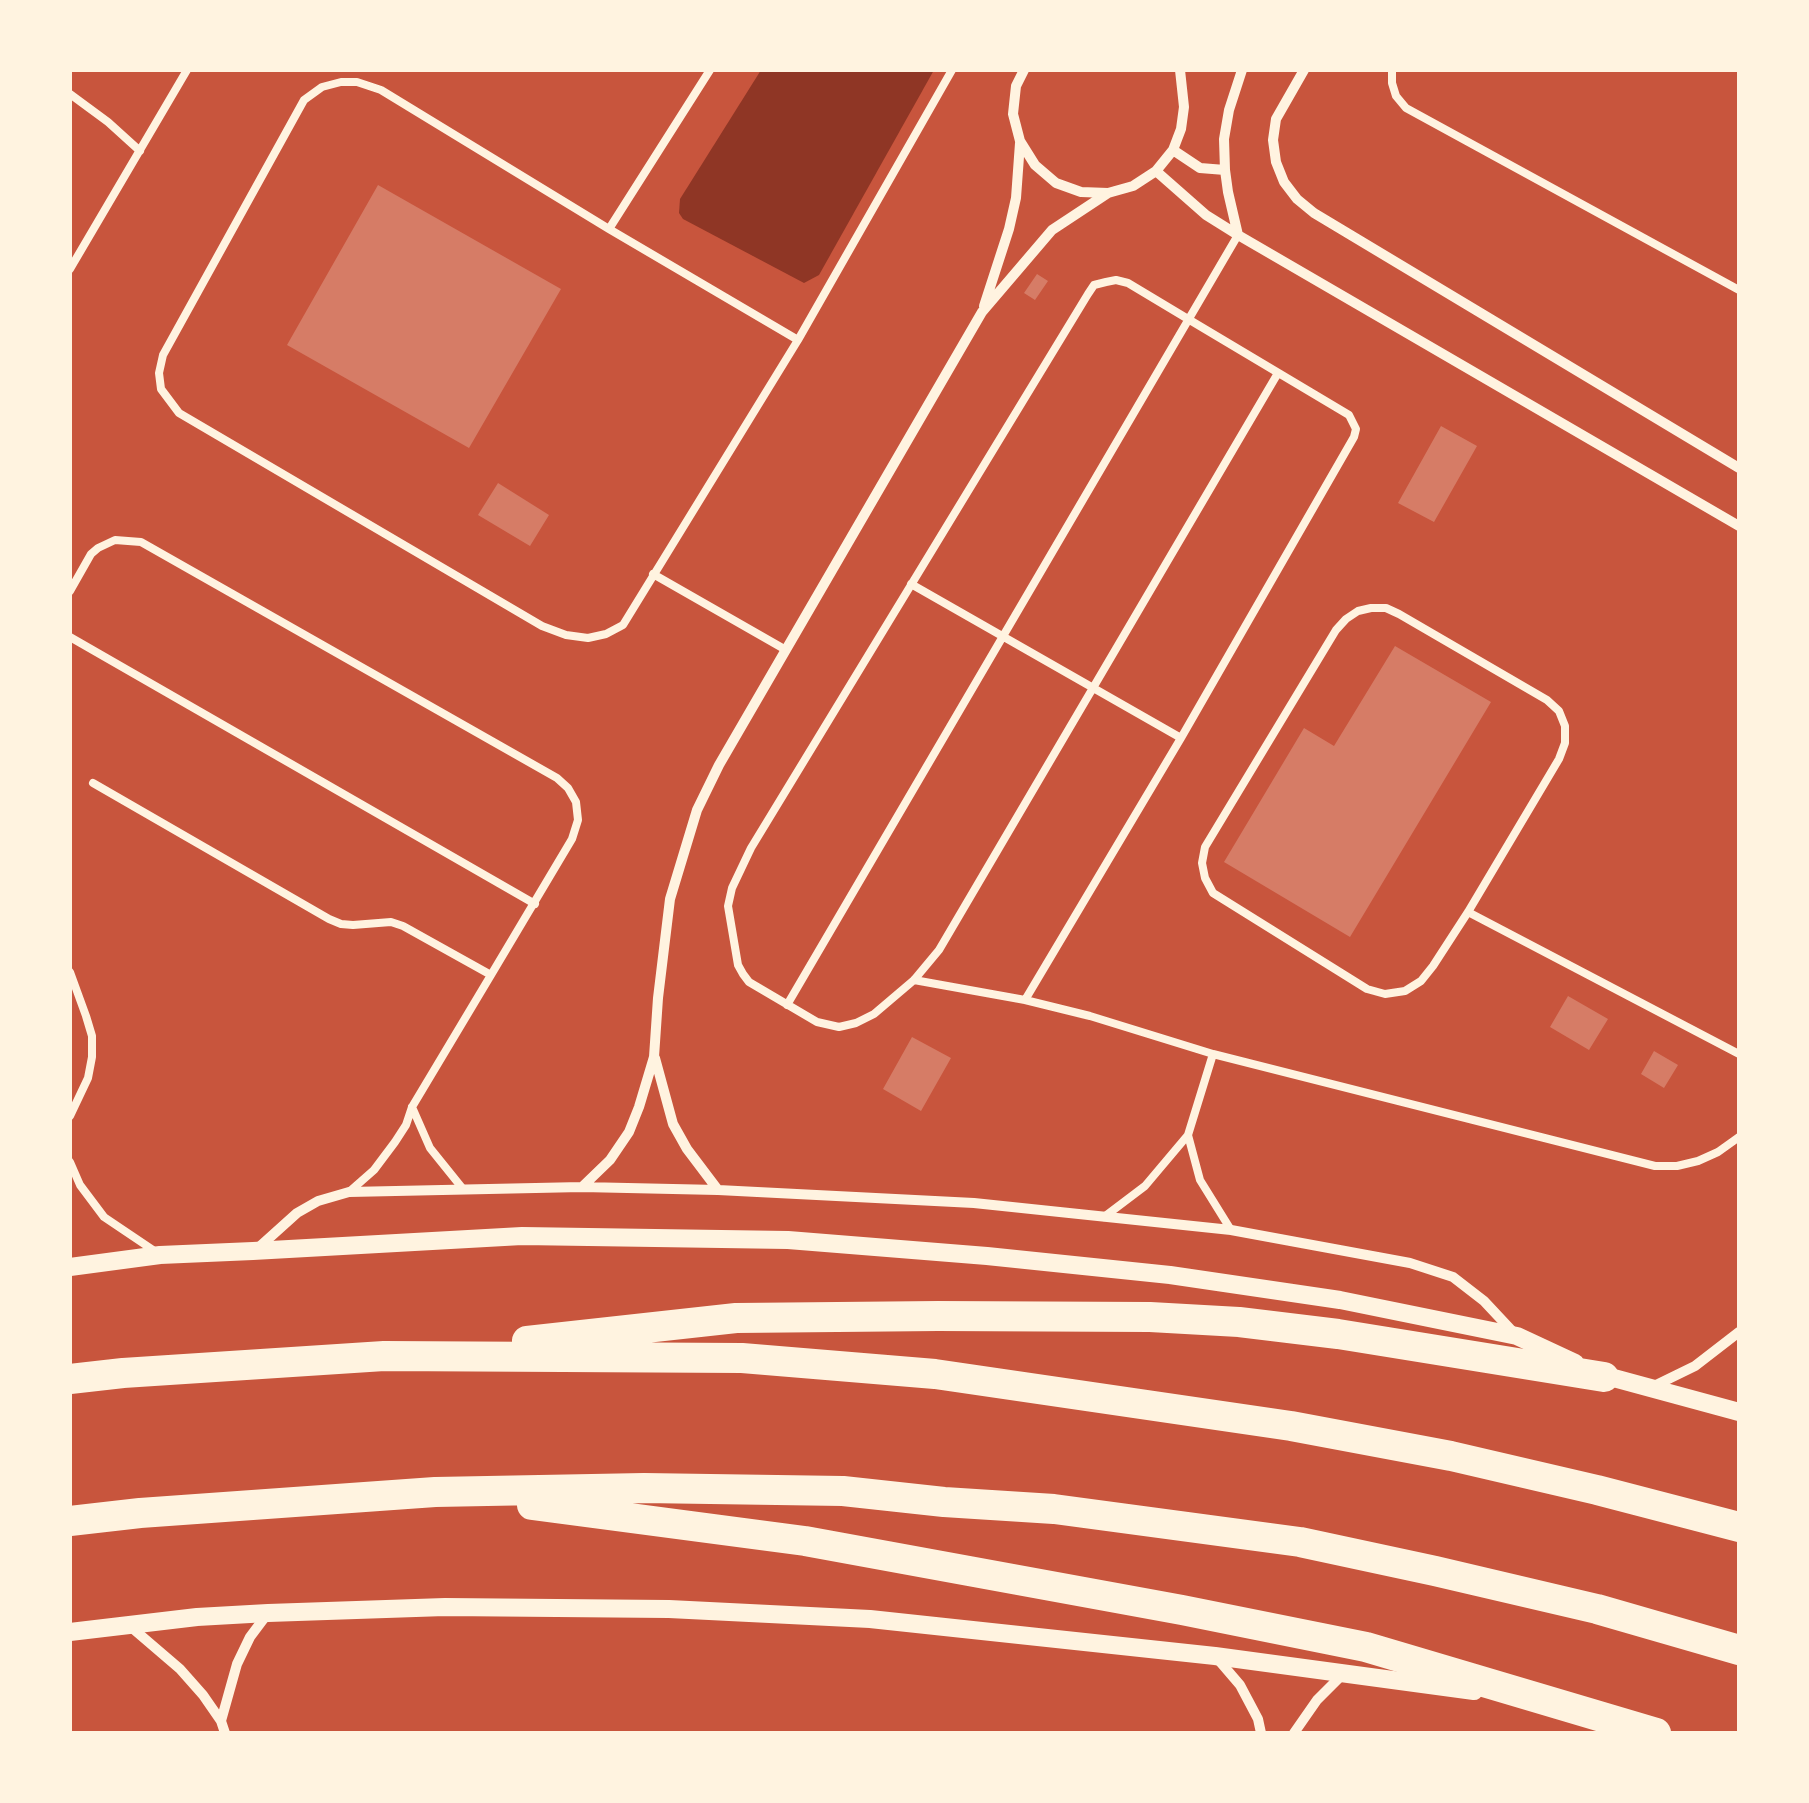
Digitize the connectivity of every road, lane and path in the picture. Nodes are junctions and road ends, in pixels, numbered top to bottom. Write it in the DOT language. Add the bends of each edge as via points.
graph roads {
  1 [pos="187,70"];
  2 [pos="710,70"];
  3 [pos="952,70"];
  4 [pos="1024,70"];
  5 [pos="1172,70"];
  6 [pos="1180,70"];
  7 [pos="1242,70"];
  8 [pos="1304,70"];
  9 [pos="1392,70"];
  10 [pos="1181,85"];
  11 [pos="70,94"];
  12 [pos="1020,142"];
  13 [pos="1173,150"];
  14 [pos="140,151"];
  15 [pos="1224,170"];
  16 [pos="1156,172"];
  17 [pos="1108,194"];
  18 [pos="609,229"];
  19 [pos="1238,236"];
  20 [pos="70,269"];
  21 [pos="1739,290"];
  22 [pos="982,312"];
  23 [pos="1188,319"];
  24 [pos="798,340"];
  25 [pos="1278,373"];
  26 [pos="1739,468"];
  27 [pos="1739,526"];
  28 [pos="653,574"];
  29 [pos="912,584"];
  30 [pos="70,591"];
  31 [pos="1002,636"];
  32 [pos="70,637"];
  33 [pos="786,650"];
  34 [pos="1092,689"];
  35 [pos="1181,738"];
  36 [pos="93,783"];
  37 [pos="535,904"];
  38 [pos="1468,912"];
  39 [pos="70,972"];
  40 [pos="491,976"];
  41 [pos="914,980"];
  42 [pos="1025,1000"];
  43 [pos="787,1006"];
  44 [pos="1212,1054"];
  45 [pos="1739,1054"];
  46 [pos="654,1057"];
  47 [pos="412,1106"];
  48 [pos="70,1116"];
  49 [pos="1188,1135"];
  50 [pos="1739,1137"];
  51 [pos="70,1162"];
  52 [pos="582,1187"];
  53 [pos="462,1189"];
  54 [pos="718,1190"];
  55 [pos="348,1192"];
  56 [pos="1104,1218"];
  57 [pos="1231,1230"];
  58 [pos="253,1252"];
  59 [pos="160,1254"];
  60 [pos="70,1267"];
  61 [pos="1739,1332"];
  62 [pos="1517,1336"];
  63 [pos="384,1356"];
  64 [pos="1604,1376"];
  65 [pos="70,1379"];
  66 [pos="1651,1387"];
  67 [pos="1739,1412"];
  68 [pos="435,1492"];
  69 [pos="70,1521"];
  70 [pos="1739,1526"];
  71 [pos="268,1613"];
  72 [pos="127,1624"];
  73 [pos="70,1632"];
  74 [pos="1739,1650"];
  75 [pos="1215,1656"];
  76 [pos="1342,1674"];
  77 [pos="1542,1700"];
  78 [pos="221,1721"];
  79 [pos="225,1733"];
  80 [pos="1261,1733"];
  81 [pos="1294,1733"];
  82 [pos="1656,1733"];
  1 -- 14 [label="lane"];
  2 -- 18 [label="lane"];
  3 -- 24 [label="lane"];
  4 -- 12 [label="street" via="1013,114"];
  5 -- 10 [label="street"];
  6 -- 10 [label="street"];
  7 -- 15 [label="street" via="1229,110"];
  8 -- 26 [label="street" via="1276,119 1274,140 1276,162 1297,199"];
  9 -- 21 [label="lane" via="1396,96 1406,108"];
  10 -- 13 [label="street" via="1182,129"];
  11 -- 14 [label="lane"];
  12 -- 17 [label="street" via="1056,183"];
  12 -- 22 [label="street" via="1016,198"];
  13 -- 15 [label="street" via="1200,168"];
  13 -- 16 [label="street"];
  14 -- 20 [label="lane"];
  15 -- 19 [label="street"];
  16 -- 17 [label="street"];
  16 -- 19 [label="street"];
  17 -- 22 [label="street" via="1052,230"];
  18 -- 24 [label="lane"];
  18 -- 28 [label="lane" via="381,90 357,82 322,87 304,100 158,372 161,389 179,413 542,626 588,638 606,634 622,625"];
  19 -- 23 [label="lane"];
  19 -- 27 [label="street"];
  22 -- 33 [label="street"];
  23 -- 25 [label="lane"];
  23 -- 29 [label="lane" via="1128,284 1094,286"];
  23 -- 31 [label="lane"];
  24 -- 28 [label="lane"];
  25 -- 34 [label="lane"];
  25 -- 35 [label="lane" via="1350,415 1354,436"];
  28 -- 33 [label="lane"];
  29 -- 31 [label="lane"];
  29 -- 43 [label="lane" via="732,888 728,906 738,965 749,982"];
  30 -- 37 [label="lane" via="98,548 115,540 142,542 557,778 576,802 578,820"];
  31 -- 34 [label="lane"];
  31 -- 43 [label="lane"];
  32 -- 37 [label="lane"];
  33 -- 46 [label="street" via="697,810 670,898"];
  34 -- 35 [label="lane"];
  34 -- 41 [label="lane" via="939,950"];
  35 -- 42 [label="lane"];
  36 -- 40 [label="lane" via="329,918 403,926"];
  37 -- 40 [label="lane"];
  38 -- 38 [label="lane" via="1559,759 1565,726 1547,700 1399,614 1386,608 1358,611 1336,630 1205,847 1205,878 1213,892 1367,989 1386,994 1421,981"];
  38 -- 45 [label="lane"];
  39 -- 48 [label="lane" via="92,1057"];
  40 -- 47 [label="lane"];
  41 -- 42 [label="lane"];
  41 -- 43 [label="lane" via="856,1023 817,1022"];
  42 -- 44 [label="lane"];
  44 -- 49 [label="lane"];
  44 -- 50 [label="lane" via="1655,1166 1698,1161"];
  46 -- 52 [label="street" via="629,1132"];
  46 -- 54 [label="street" via="674,1124"];
  47 -- 53 [label="lane" via="430,1148"];
  47 -- 55 [label="lane" via="374,1170"];
  49 -- 56 [label="lane" via="1145,1186"];
  49 -- 57 [label="lane" via="1200,1180"];
  51 -- 59 [label="lane" via="104,1218"];
  52 -- 53 [label="street"];
  52 -- 54 [label="street"];
  53 -- 55 [label="street"];
  54 -- 56 [label="street" via="974,1203"];
  55 -- 58 [label="street" via="297,1213"];
  56 -- 57 [label="street"];
  57 -- 62 [label="street" via="1410,1262 1453,1277"];
  58 -- 59 [label="street"];
  58 -- 62 [label="street" via="522,1236 788,1240 1170,1275"];
  59 -- 60 [label="street"];
  61 -- 66 [label="street" via="1695,1366"];
  62 -- 64 [label="street"];
  63 -- 64 [label="highway" via="736,1318 1150,1317 1338,1334"];
  63 -- 65 [label="highway"];
  63 -- 70 [label="highway" via="742,1358 935,1374 1451,1456"];
  64 -- 66 [label="street"];
  66 -- 67 [label="street"];
  68 -- 69 [label="highway"];
  68 -- 74 [label="highway" via="842,1492 1054,1509 1300,1542 1597,1609"];
  68 -- 77 [label="highway" via="805,1541 1182,1610 1366,1647"];
  71 -- 72 [label="street"];
  71 -- 75 [label="street" via="669,1609 870,1620"];
  71 -- 78 [label="street" via="237,1664"];
  72 -- 73 [label="street"];
  72 -- 78 [label="street" via="180,1670"];
  75 -- 76 [label="street"];
  75 -- 80 [label="street" via="1240,1686"];
  76 -- 77 [label="street"];
  76 -- 81 [label="street"];
  77 -- 82 [label="highway"];
  78 -- 79 [label="street"];
}
